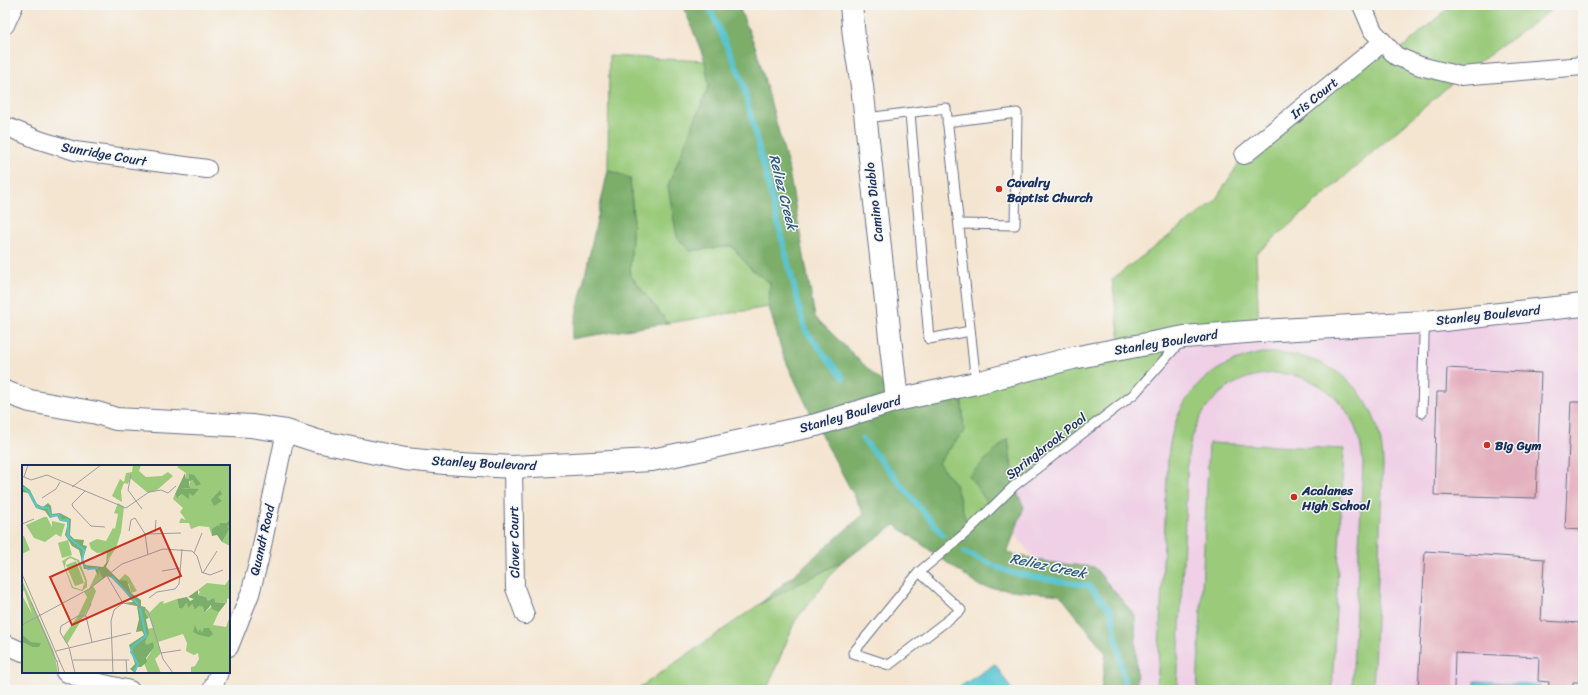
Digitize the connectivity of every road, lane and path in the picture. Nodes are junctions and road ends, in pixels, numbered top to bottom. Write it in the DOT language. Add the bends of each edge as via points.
graph roads {
  1 [pos="14,5"];
  2 [pos="851,5"];
  3 [pos="1362,5"];
  4 [pos="5,25"];
  5 [pos="1383,42"];
  6 [pos="1583,66"];
  7 [pos="910,113"];
  8 [pos="864,118"];
  9 [pos="947,122"];
  10 [pos="5,126"];
  11 [pos="1244,155"];
  12 [pos="207,169"];
  13 [pos="959,224"];
  14 [pos="1583,305"];
  15 [pos="1426,322"];
  16 [pos="970,331"];
  17 [pos="1184,337"];
  18 [pos="976,383"];
  19 [pos="5,392"];
  20 [pos="897,400"];
  21 [pos="5,401"];
  22 [pos="1422,413"];
  23 [pos="116,419"];
  24 [pos="286,431"];
  25 [pos="514,467"];
  26 [pos="919,572"];
  27 [pos="525,615"];
  28 [pos="5,644"];
  29 [pos="230,644"];
  30 [pos="22,652"];
  31 [pos="219,673"];
  32 [pos="73,680"];
  33 [pos="130,690"];
  34 [pos="212,690"];
  1 -- 4 [label="street"];
  2 -- 8 [label="street, Camino Diablo"];
  3 -- 5 [label="street" via="1373,31"];
  5 -- 6 [label="street" via="1396,56 1420,66 1460,76"];
  5 -- 11 [label="street, Iris Court"];
  7 -- 8 [label="lane"];
  7 -- 9 [label="lane" via="946,108"];
  7 -- 16 [label="lane" via="929,339"];
  8 -- 20 [label="street, Camino Diablo"];
  9 -- 13 [label="lane"];
  9 -- 13 [label="lane" via="1017,112 1015,225"];
  10 -- 12 [label="street, Sunridge Court" via="38,140 75,151"];
  13 -- 16 [label="lane"];
  14 -- 15 [label="street, Stanley Boulevard"];
  15 -- 17 [label="street, Stanley Boulevard"];
  15 -- 22 [label="lane"];
  16 -- 18 [label="lane"];
  17 -- 18 [label="street, Stanley Boulevard" via="1073,358"];
  17 -- 26 [label="lane, Springbrook Pool" via="1134,394 1014,486 968,531"];
  18 -- 20 [label="street, Stanley Boulevard"];
  19 -- 23 [label="street, Stanley Boulevard" via="30,401"];
  20 -- 25 [label="street, Stanley Boulevard" via="816,425 652,460"];
  21 -- 23 [label="street, Stanley Boulevard" via="30,411 72,420 97,423"];
  23 -- 24 [label="street, Stanley Boulevard" via="251,426"];
  24 -- 25 [label="street, Stanley Boulevard" via="405,459"];
  24 -- 29 [label="street, Quandt Road" via="259,560 250,594"];
  25 -- 27 [label="street, Clover Court" via="515,588"];
  26 -- 26 [label="lane, Springbrook Pool" via="961,610 889,665 854,653"];
  28 -- 30 [label="street"];
  31 -- 34 [label="street"];
  32 -- 33 [label="street"];
}
